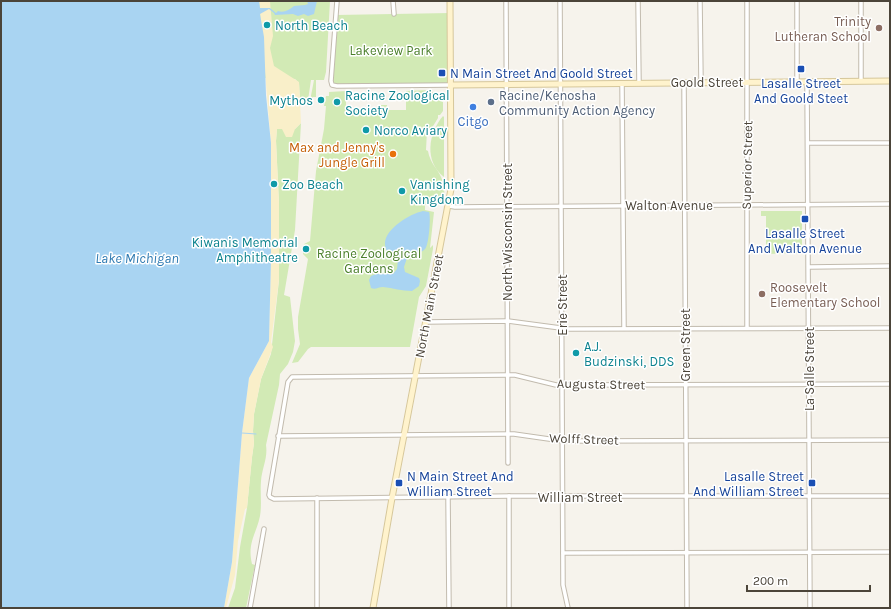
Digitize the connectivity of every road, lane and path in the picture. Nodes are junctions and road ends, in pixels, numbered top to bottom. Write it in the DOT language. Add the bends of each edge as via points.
graph roads {
  1 [pos="337,1"];
  2 [pos="394,1"];
  3 [pos="450,1"];
  4 [pos="506,1"];
  5 [pos="560,1"];
  6 [pos="638,1"];
  7 [pos="700,1"];
  8 [pos="747,1"];
  9 [pos="797,1"];
  10 [pos="861,1"];
  11 [pos="394,14"];
  12 [pos="861,81"];
  13 [pos="890,81"];
  14 [pos="684,82"];
  15 [pos="701,82"];
  16 [pos="748,82"];
  17 [pos="797,82"];
  18 [pos="807,82"];
  19 [pos="561,83"];
  20 [pos="622,83"];
  21 [pos="639,83"];
  22 [pos="506,84"];
  23 [pos="451,85"];
  24 [pos="808,143"];
  25 [pos="890,143"];
  26 [pos="890,204"];
  27 [pos="746,205"];
  28 [pos="808,205"];
  29 [pos="448,206"];
  30 [pos="561,206"];
  31 [pos="623,206"];
  32 [pos="685,206"];
  33 [pos="507,207"];
  34 [pos="809,266"];
  35 [pos="890,266"];
  36 [pos="508,321"];
  37 [pos="426,322"];
  38 [pos="562,328"];
  39 [pos="624,328"];
  40 [pos="685,328"];
  41 [pos="747,328"];
  42 [pos="809,328"];
  43 [pos="890,328"];
  44 [pos="508,375"];
  45 [pos="415,376"];
  46 [pos="686,384"];
  47 [pos="809,384"];
  48 [pos="890,384"];
  49 [pos="562,385"];
  50 [pos="508,434"];
  51 [pos="404,435"];
  52 [pos="278,436"];
  53 [pos="686,440"];
  54 [pos="809,440"];
  55 [pos="890,440"];
  56 [pos="563,441"];
  57 [pos="508,463"];
  58 [pos="508,496"];
  59 [pos="810,496"];
  60 [pos="890,496"];
  61 [pos="448,497"];
  62 [pos="563,497"];
  63 [pos="686,497"];
  64 [pos="317,498"];
  65 [pos="392,498"];
  66 [pos="264,529"];
  67 [pos="890,552"];
  68 [pos="563,553"];
  69 [pos="687,553"];
  70 [pos="810,553"];
  71 [pos="250,608"];
  72 [pos="318,608"];
  73 [pos="373,608"];
  74 [pos="449,608"];
  75 [pos="509,608"];
  76 [pos="568,608"];
  77 [pos="687,608"];
  78 [pos="810,608"];
  1 -- 23 [label="street, Goold Street" via="330,80 332,85"];
  2 -- 11 [label="street"];
  3 -- 23 [label="main road, North Main Street"];
  4 -- 22 [label="street, North Wisconsin Street"];
  5 -- 19 [label="street, Erie Street"];
  6 -- 21 [label="street"];
  7 -- 15 [label="street"];
  8 -- 16 [label="street, Superior Street"];
  9 -- 17 [label="street"];
  10 -- 12 [label="street"];
  12 -- 13 [label="main road, Goold Street"];
  12 -- 18 [label="main road, Goold Street"];
  14 -- 15 [label="main road, Goold Street"];
  14 -- 21 [label="main road, Goold Street"];
  14 -- 32 [label="street, Green Street"];
  15 -- 16 [label="main road, Goold Street"];
  16 -- 17 [label="main road, Goold Street"];
  16 -- 27 [label="street, Superior Street"];
  17 -- 18 [label="main road, Goold Street"];
  18 -- 24 [label="street, La Salle Street"];
  19 -- 20 [label="main road, Goold Street"];
  19 -- 22 [label="main road, Goold Street"];
  19 -- 30 [label="street, Erie Street"];
  20 -- 21 [label="main road, Goold Street"];
  20 -- 31 [label="street"];
  22 -- 23 [label="main road, Goold Street"];
  22 -- 33 [label="street, North Wisconsin Street"];
  23 -- 29 [label="main road, North Main Street" via="452,182"];
  24 -- 25 [label="street"];
  24 -- 28 [label="street, La Salle Street"];
  26 -- 28 [label="street, Walton Avenue"];
  27 -- 28 [label="street, Walton Avenue"];
  27 -- 32 [label="street, Walton Avenue"];
  27 -- 41 [label="street, Superior Street"];
  28 -- 34 [label="street, La Salle Street"];
  29 -- 33 [label="street, Walton Avenue"];
  29 -- 37 [label="main road, North Main Street"];
  30 -- 31 [label="street, Walton Avenue"];
  30 -- 33 [label="street, Walton Avenue"];
  30 -- 38 [label="street, Erie Street"];
  31 -- 32 [label="street, Walton Avenue"];
  31 -- 39 [label="street"];
  32 -- 40 [label="street, Green Street"];
  33 -- 36 [label="street, North Wisconsin Street"];
  34 -- 35 [label="street"];
  34 -- 42 [label="street, La Salle Street"];
  36 -- 37 [label="street"];
  36 -- 38 [label="street"];
  36 -- 44 [label="street, North Wisconsin Street"];
  37 -- 45 [label="main road, North Main Street"];
  38 -- 39 [label="street"];
  38 -- 49 [label="street, Erie Street"];
  39 -- 40 [label="street"];
  40 -- 41 [label="street"];
  40 -- 46 [label="street, Green Street"];
  41 -- 42 [label="street"];
  42 -- 43 [label="street"];
  42 -- 47 [label="street, La Salle Street"];
  44 -- 45 [label="street, Augusta Street"];
  44 -- 49 [label="street, Augusta Street"];
  44 -- 50 [label="street, North Wisconsin Street"];
  45 -- 51 [label="main road, North Main Street"];
  45 -- 52 [label="street, Augusta Street" via="290,378"];
  46 -- 47 [label="street, Augusta Street"];
  46 -- 49 [label="street, Augusta Street"];
  46 -- 53 [label="street, Green Street"];
  47 -- 48 [label="street, Augusta Street"];
  47 -- 54 [label="street, La Salle Street"];
  49 -- 56 [label="street, Erie Street"];
  50 -- 51 [label="street, Wolff Street"];
  50 -- 56 [label="street, Wolff Street"];
  50 -- 57 [label="street, North Wisconsin Street"];
  51 -- 52 [label="street, Wolff Street"];
  51 -- 65 [label="main road, North Main Street"];
  52 -- 64 [label="street, William Street" via="270,497"];
  53 -- 54 [label="street, Wolff Street"];
  53 -- 56 [label="street, Wolff Street"];
  53 -- 63 [label="street, Green Street"];
  54 -- 55 [label="street, Wolff Street"];
  54 -- 59 [label="street, La Salle Street"];
  56 -- 62 [label="street, Erie Street"];
  58 -- 61 [label="street, William Street"];
  58 -- 62 [label="street, William Street"];
  58 -- 75 [label="street"];
  59 -- 60 [label="street, William Street"];
  59 -- 63 [label="street, William Street"];
  59 -- 70 [label="street, La Salle Street"];
  61 -- 65 [label="street, William Street"];
  61 -- 74 [label="street"];
  62 -- 63 [label="street, William Street"];
  62 -- 68 [label="street, Erie Street"];
  63 -- 69 [label="street, Green Street"];
  64 -- 65 [label="street, William Street"];
  64 -- 72 [label="street"];
  65 -- 73 [label="main road, North Main Street"];
  66 -- 71 [label="street"];
  67 -- 70 [label="street"];
  68 -- 69 [label="street"];
  68 -- 76 [label="street, Erie Street" via="563,585"];
  69 -- 70 [label="street"];
  69 -- 77 [label="street, Green Street"];
  70 -- 78 [label="street, La Salle Street"];
}
